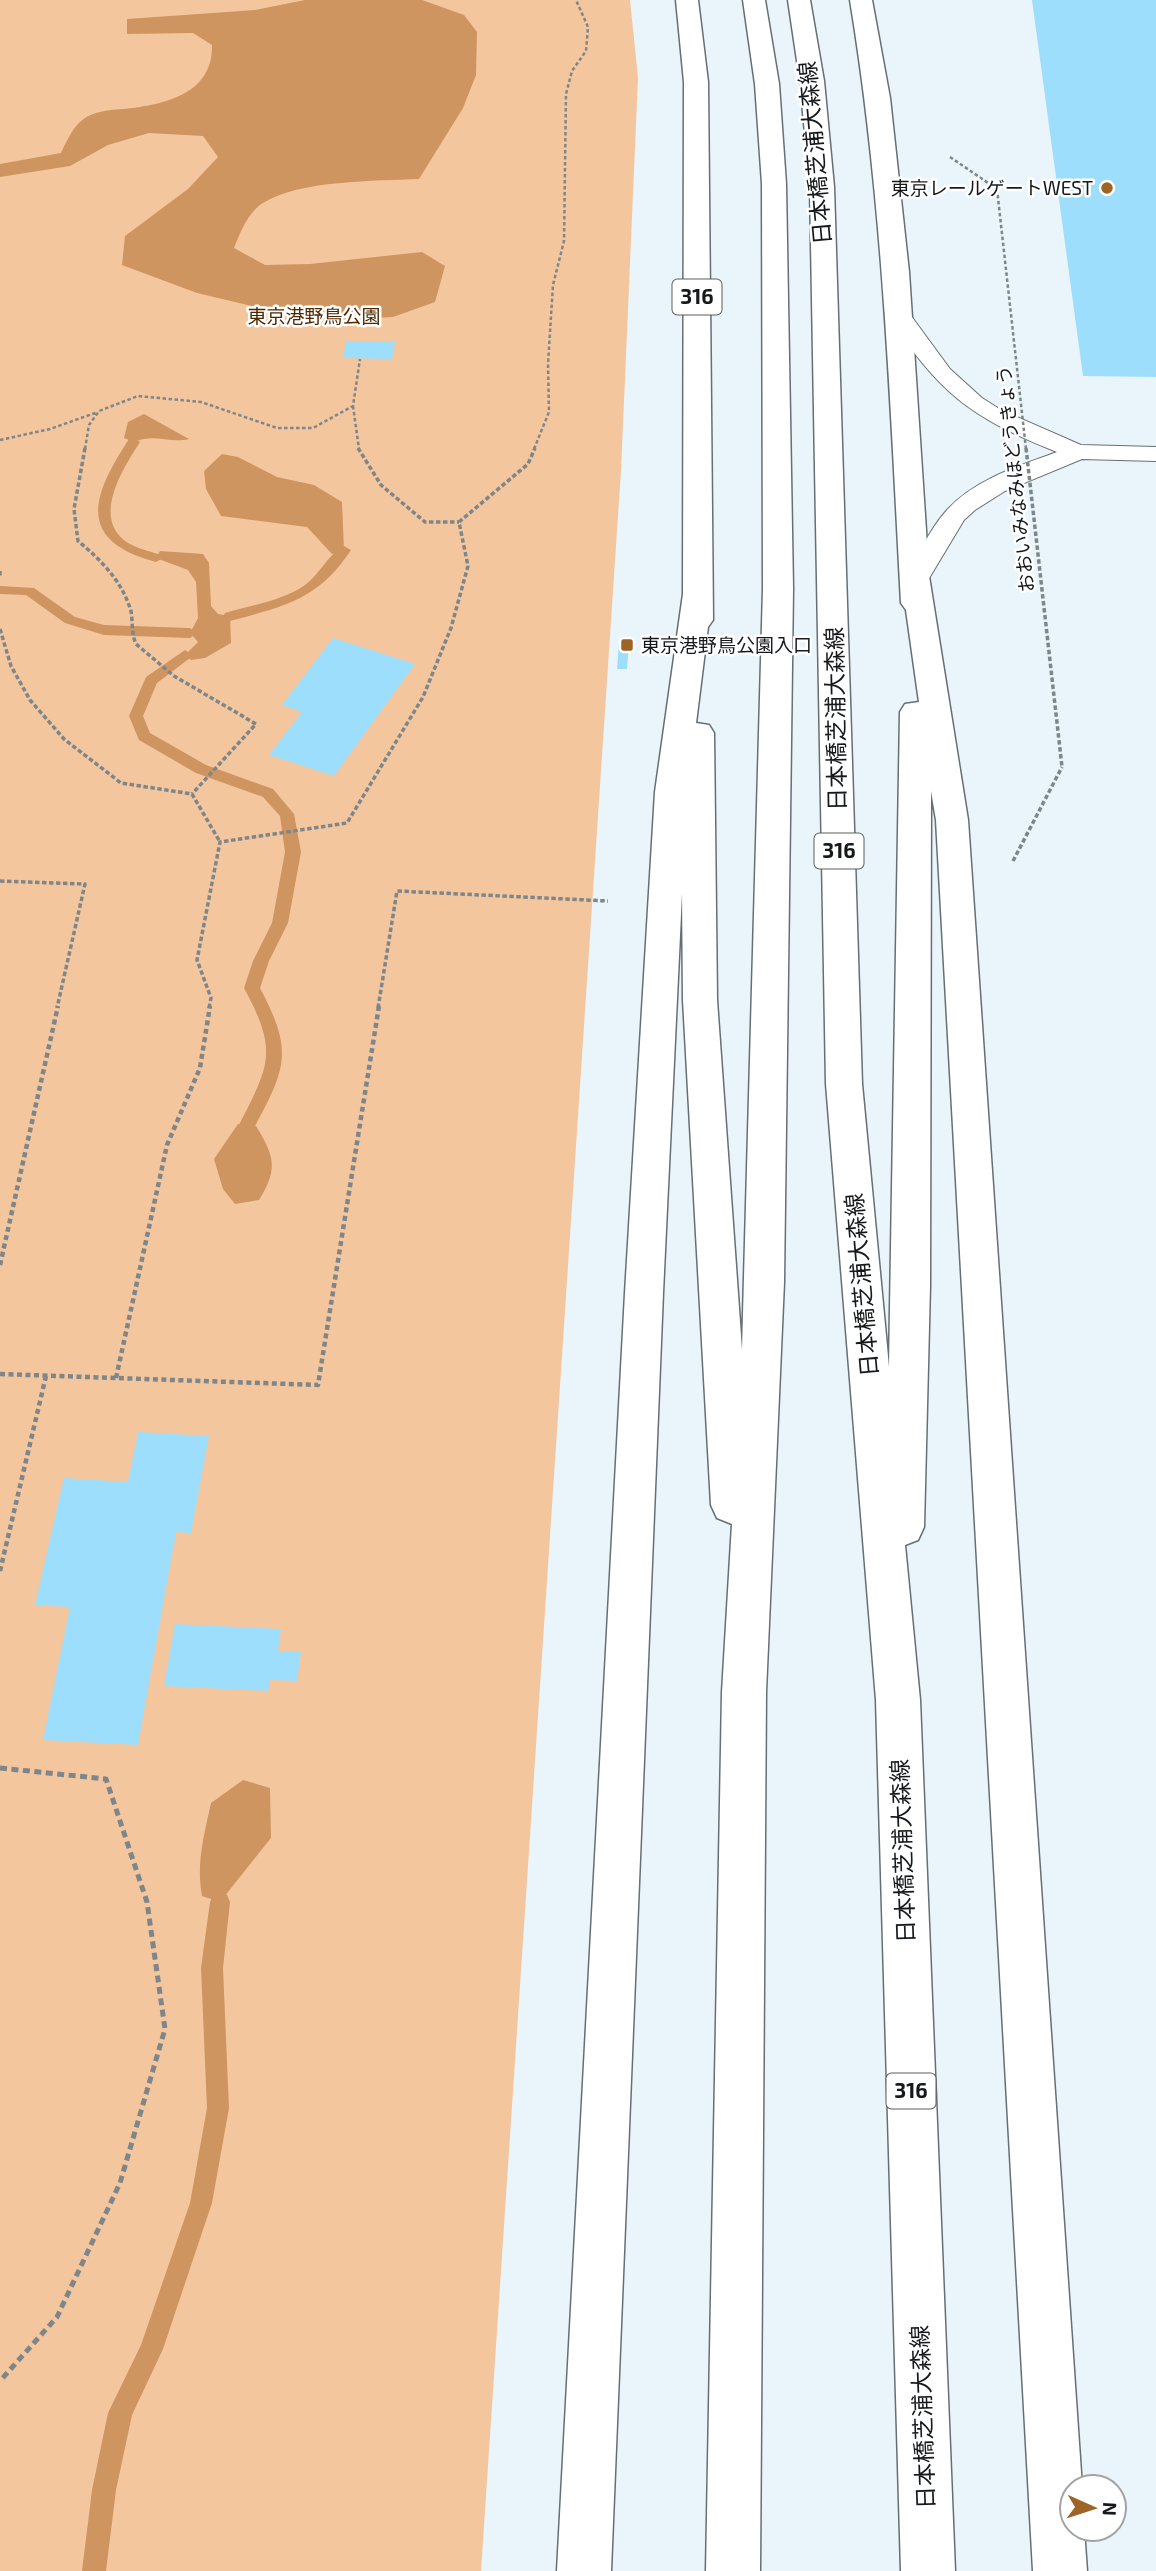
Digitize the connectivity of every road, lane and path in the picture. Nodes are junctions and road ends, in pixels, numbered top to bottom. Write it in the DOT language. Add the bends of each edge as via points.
graph roads {
  1 [pos="576,0"];
  2 [pos="687,0"];
  3 [pos="754,0"];
  4 [pos="799,0"];
  5 [pos="861,0"];
  6 [pos="950,157"];
  7 [pos="898,314"];
  8 [pos="360,359"];
  9 [pos="353,406"];
  10 [pos="99,411"];
  11 [pos="0,440"];
  12 [pos="1080,452"];
  13 [pos="1156,454"];
  14 [pos="459,522"];
  15 [pos="916,579"];
  16 [pos="697,595"];
  17 [pos="0,629"];
  18 [pos="193,793"];
  19 [pos="220,842"];
  20 [pos="1013,861"];
  21 [pos="0,881"];
  22 [pos="608,901"];
  23 [pos="0,1265"];
  24 [pos="0,1374"];
  25 [pos="46,1376"];
  26 [pos="116,1378"];
  27 [pos="0,1571"];
  28 [pos="744,1692"];
  29 [pos="898,1700"];
  30 [pos="0,1768"];
  31 [pos="0,2381"];
  32 [pos="584,2571"];
  33 [pos="733,2571"];
  34 [pos="928,2571"];
  35 [pos="1060,2571"];
  1 -- 14 [label="path" via="588,27 586,51 572,71 566,94 564,241 553,285 549,412 527,464"];
  2 -- 16 [label="main road, 316" via="696,82"];
  3 -- 28 [label="main road, 日本橋芝浦大森線 / 316" via="767,84 774,184 778,588 765,1282"];
  4 -- 29 [label="main road, 日本橋芝浦大森線 / 316" via="822,187 844,1084"];
  5 -- 7 [label="main road, 316" via="878,98"];
  6 -- 20 [label="path, おおいみなみほどうきょう, bridge" via="997,189 1062,767"];
  7 -- 12 [label="lane" via="946,382 975,405 1022,430"];
  7 -- 15 [label="main road, 316"];
  8 -- 9 [label="path"];
  9 -- 10 [label="path" via="313,428 277,428 201,402 138,396"];
  9 -- 14 [label="path" via="359,452 381,485 425,522"];
  10 -- 11 [label="path" via="75,423"];
  10 -- 18 [label="path" via="89,425 74,509 78,541 101,560 120,586 132,614 133,641 148,659 256,724"];
  12 -- 13 [label="lane"];
  12 -- 15 [label="lane" via="1023,472 957,513"];
  14 -- 19 [label="path" via="468,566 451,628 423,697 347,823"];
  15 -- 29 [label="main road, 316" via="911,1286"];
  15 -- 35 [label="main road" via="952,820"];
  16 -- 28 [label="main road, 316" via="701,1000"];
  16 -- 32 [label="main road" via="670,806"];
  17 -- 18 [label="path" via="11,666 30,700 64,739 121,783"];
  18 -- 19 [label="path"];
  19 -- 26 [label="path" via="197,960 211,998 200,1068 167,1145"];
  21 -- 23 [label="path" via="85,884"];
  22 -- 26 [label="path" via="397,891 318,1385"];
  24 -- 25 [label="path"];
  25 -- 26 [label="path"];
  25 -- 27 [label="path"];
  28 -- 33 [label="main road, 日本橋芝浦大森線 / 316"];
  29 -- 34 [label="main road, 日本橋芝浦大森線 / 316"];
  30 -- 31 [label="path" via="106,1779 147,1902 165,2029 115,2195 57,2317"];
}
